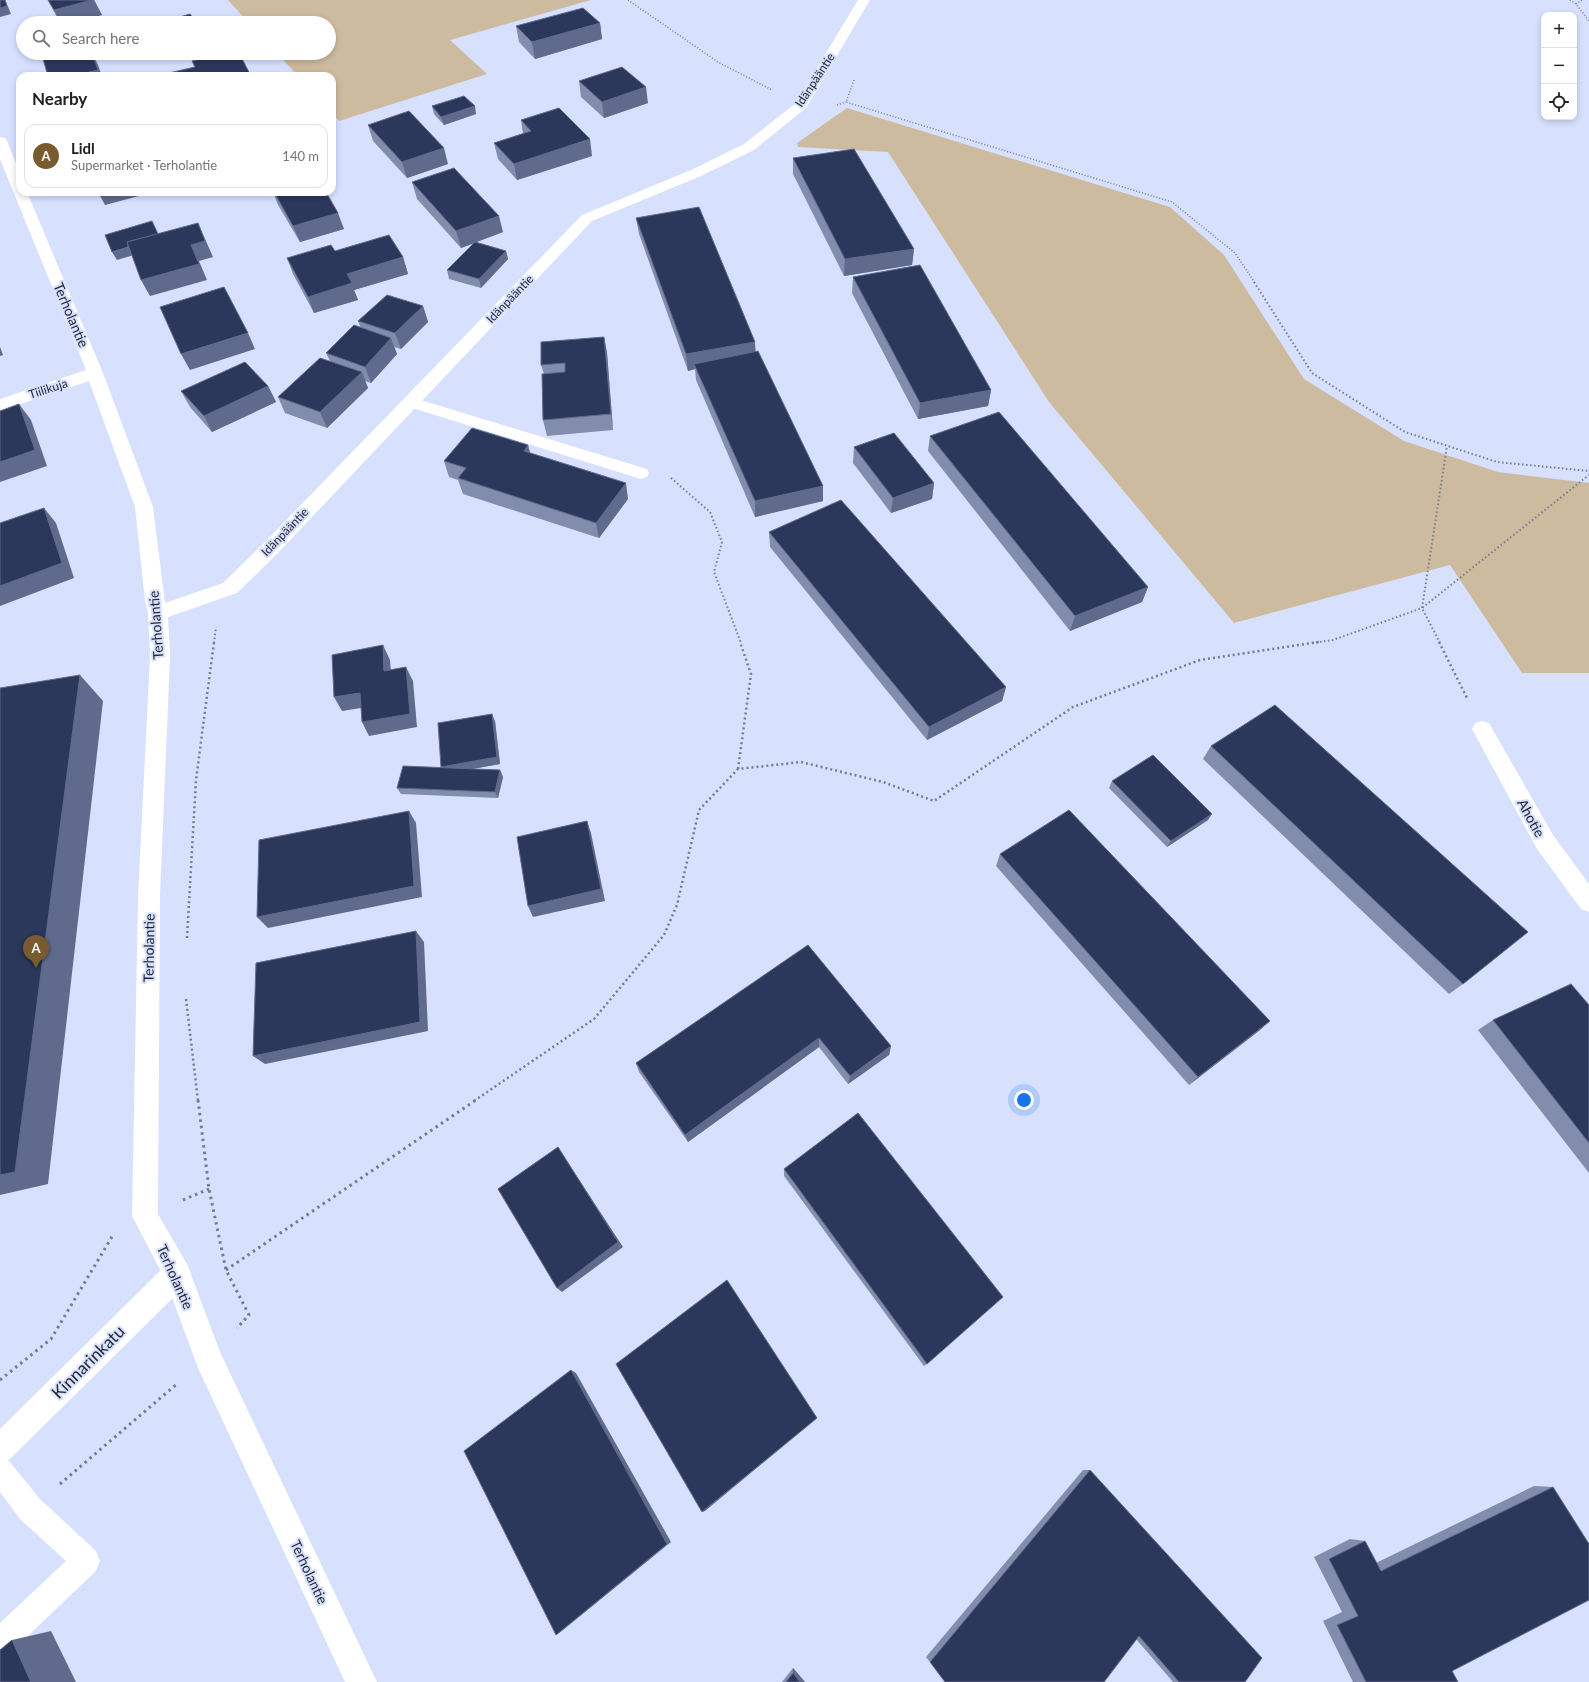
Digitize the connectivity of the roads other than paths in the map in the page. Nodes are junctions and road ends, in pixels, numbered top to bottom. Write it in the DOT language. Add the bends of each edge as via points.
graph roads {
  1 [pos="864,0"];
  2 [pos="0,141"];
  3 [pos="16,182"];
  4 [pos="22,196"];
  5 [pos="95,374"];
  6 [pos="411,402"];
  7 [pos="0,405"];
  8 [pos="641,473"];
  9 [pos="158,613"];
  10 [pos="1482,729"];
  11 [pos="1589,902"];
  12 [pos="177,1274"];
  13 [pos="0,1449"];
  14 [pos="0,1470"];
  15 [pos="0,1643"];
  16 [pos="361,1682"];
  1 -- 6 [label="street, Idänpääntie" via="801,105 749,147 696,173 587,218"];
  2 -- 3 [label="street, Terholantie"];
  4 -- 5 [label="street, Terholantie"];
  5 -- 7 [label="street, Tiilikuja"];
  5 -- 9 [label="street, Terholantie" via="144,507"];
  6 -- 8 [label="lane"];
  6 -- 9 [label="street, Idänpääntie" via="230,588"];
  9 -- 12 [label="street, Terholantie" via="160,656 149,896 145,1216"];
  10 -- 11 [label="street, Ahotie" via="1544,842"];
  12 -- 13 [label="street, Kinnarinkatu"];
  12 -- 16 [label="street, Terholantie" via="208,1358"];
  14 -- 15 [label="lane" via="30,1509 86,1560"];
}
